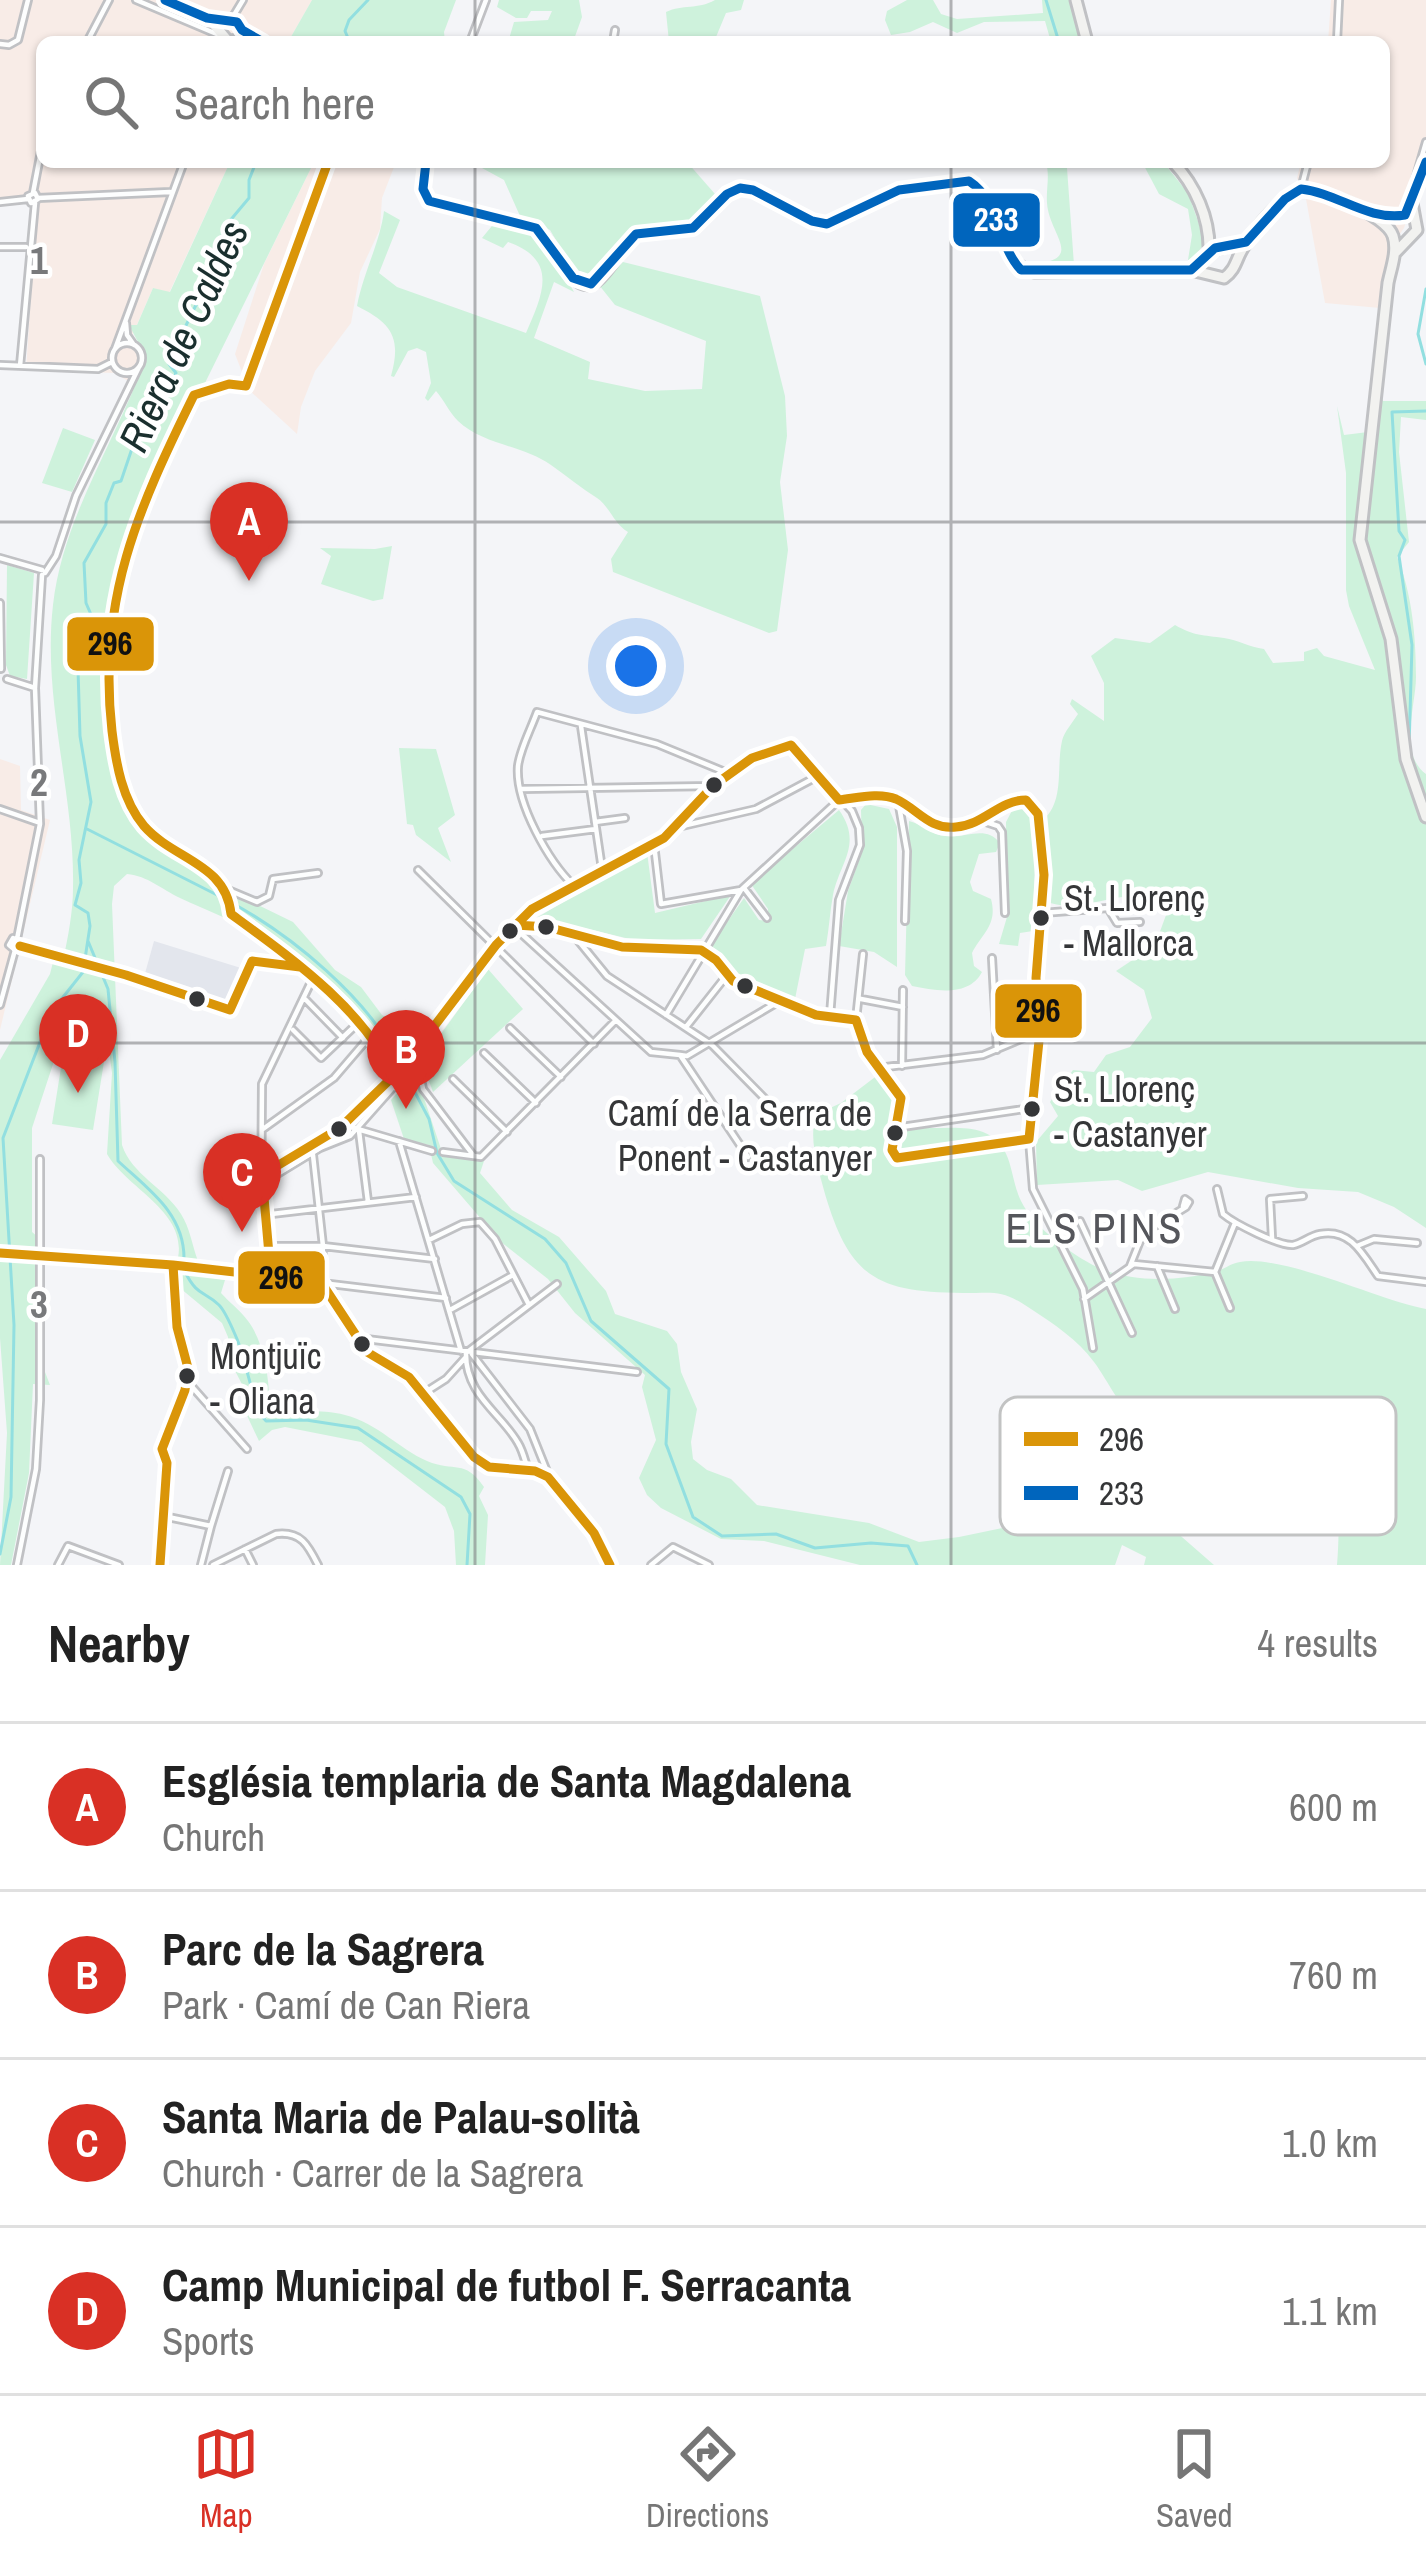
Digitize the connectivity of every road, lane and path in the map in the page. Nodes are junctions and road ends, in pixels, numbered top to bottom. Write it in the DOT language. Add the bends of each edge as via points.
graph roads {
  1 [pos="28,0"];
  2 [pos="109,0"];
  3 [pos="136,0"];
  4 [pos="165,0"];
  5 [pos="486,0"];
  6 [pos="1076,0"];
  7 [pos="1339,0"];
  8 [pos="243,2"];
  9 [pos="615,30"];
  10 [pos="231,32"];
  11 [pos="90,36"];
  12 [pos="473,36"];
  13 [pos="614,36"];
  14 [pos="1085,36"];
  15 [pos="1337,36"];
  16 [pos="0,44"];
  17 [pos="1426,142"];
  18 [pos="38,168"];
  19 [pos="182,168"];
  20 [pos="326,168"];
  21 [pos="425,168"];
  22 [pos="1179,168"];
  23 [pos="1306,168"];
  24 [pos="1425,169"];
  25 [pos="1301,189"];
  26 [pos="173,191"];
  27 [pos="33,198"];
  28 [pos="0,202"];
  29 [pos="1412,203"];
  30 [pos="1374,216"];
  31 [pos="1408,220"];
  32 [pos="1400,237"];
  33 [pos="1246,242"];
  34 [pos="1426,242"];
  35 [pos="0,247"];
  36 [pos="26,247"];
  37 [pos="1215,251"];
  38 [pos="1236,261"];
  39 [pos="1191,270"];
  40 [pos="1211,275"];
  41 [pos="127,317"];
  42 [pos="134,345"];
  43 [pos="115,349"];
  44 [pos="112,362"];
  45 [pos="0,365"];
  46 [pos="20,366"];
  47 [pos="139,367"];
  48 [pos="124,372"];
  49 [pos="120,404"];
  50 [pos="0,558"];
  51 [pos="43,573"];
  52 [pos="0,603"];
  53 [pos="0,669"];
  54 [pos="3,681"];
  55 [pos="35,688"];
  56 [pos="581,724"];
  57 [pos="730,773"];
  58 [pos="818,776"];
  59 [pos="713,786"];
  60 [pos="590,788"];
  61 [pos="521,789"];
  62 [pos="861,798"];
  63 [pos="839,800"];
  64 [pos="898,800"];
  65 [pos="1000,808"];
  66 [pos="0,809"];
  67 [pos="852,811"];
  68 [pos="913,812"];
  69 [pos="1426,817"];
  70 [pos="625,818"];
  71 [pos="903,820"];
  72 [pos="983,821"];
  73 [pos="40,824"];
  74 [pos="596,825"];
  75 [pos="673,829"];
  76 [pos="1002,832"];
  77 [pos="540,836"];
  78 [pos="654,844"];
  79 [pos="602,869"];
  80 [pos="418,870"];
  81 [pos="318,873"];
  82 [pos="575,888"];
  83 [pos="226,889"];
  84 [pos="742,889"];
  85 [pos="532,909"];
  86 [pos="1005,913"];
  87 [pos="1042,913"];
  88 [pos="767,917"];
  89 [pos="905,922"];
  90 [pos="1140,922"];
  91 [pos="515,926"];
  92 [pos="538,926"];
  93 [pos="572,933"];
  94 [pos="0,943"];
  95 [pos="15,945"];
  96 [pos="496,945"];
  97 [pos="704,952"];
  98 [pos="862,954"];
  99 [pos="992,958"];
  100 [pos="300,967"];
  101 [pos="727,975"];
  102 [pos="312,980"];
  103 [pos="903,990"];
  104 [pos="305,999"];
  105 [pos="783,999"];
  106 [pos="860,999"];
  107 [pos="0,1005"];
  108 [pos="903,1007"];
  109 [pos="666,1015"];
  110 [pos="830,1016"];
  111 [pos="616,1020"];
  112 [pos="856,1020"];
  113 [pos="358,1023"];
  114 [pos="685,1027"];
  115 [pos="291,1028"];
  116 [pos="510,1028"];
  117 [pos="1040,1031"];
  118 [pos="370,1036"];
  119 [pos="343,1037"];
  120 [pos="708,1043"];
  121 [pos="594,1044"];
  122 [pos="997,1049"];
  123 [pos="484,1053"];
  124 [pos="680,1055"];
  125 [pos="415,1061"];
  126 [pos="902,1066"];
  127 [pos="878,1068"];
  128 [pos="396,1073"];
  129 [pos="561,1077"];
  130 [pos="453,1079"];
  131 [pos="398,1082"];
  132 [pos="536,1103"];
  133 [pos="1031,1108"];
  134 [pos="777,1112"];
  135 [pos="344,1125"];
  136 [pos="896,1128"];
  137 [pos="263,1129"];
  138 [pos="357,1130"];
  139 [pos="507,1132"];
  140 [pos="1029,1139"];
  141 [pos="399,1141"];
  142 [pos="432,1151"];
  143 [pos="311,1152"];
  144 [pos="443,1152"];
  145 [pos="478,1156"];
  146 [pos="748,1156"];
  147 [pos="40,1159"];
  148 [pos="262,1180"];
  149 [pos="1217,1189"];
  150 [pos="1303,1196"];
  151 [pos="416,1197"];
  152 [pos="368,1202"];
  153 [pos="1183,1206"];
  154 [pos="319,1208"];
  155 [pos="263,1215"];
  156 [pos="1079,1221"];
  157 [pos="1234,1223"];
  158 [pos="1272,1238"];
  159 [pos="429,1240"];
  160 [pos="1417,1243"];
  161 [pos="271,1246"];
  162 [pos="323,1246"];
  163 [pos="1357,1246"];
  164 [pos="0,1253"];
  165 [pos="39,1255"];
  166 [pos="435,1259"];
  167 [pos="172,1265"];
  168 [pos="1130,1266"];
  169 [pos="1157,1266"];
  170 [pos="1215,1272"];
  171 [pos="513,1275"];
  172 [pos="271,1277"];
  173 [pos="1110,1280"];
  174 [pos="321,1282"];
  175 [pos="1426,1282"];
  176 [pos="557,1284"];
  177 [pos="446,1298"];
  178 [pos="1084,1299"];
  179 [pos="530,1305"];
  180 [pos="1231,1308"];
  181 [pos="1175,1309"];
  182 [pos="450,1310"];
  183 [pos="1132,1333"];
  184 [pos="358,1338"];
  185 [pos="1093,1348"];
  186 [pos="466,1354"];
  187 [pos="637,1372"];
  188 [pos="186,1381"];
  189 [pos="421,1395"];
  190 [pos="247,1449"];
  191 [pos="528,1470"];
  192 [pos="228,1471"];
  193 [pos="548,1477"];
  194 [pos="166,1516"];
  195 [pos="211,1526"];
  196 [pos="245,1549"];
  197 [pos="109,1563"];
  198 [pos="17,1565"];
  199 [pos="58,1565"];
  200 [pos="119,1565"];
  201 [pos="160,1565"];
  202 [pos="202,1565"];
  203 [pos="213,1565"];
  204 [pos="253,1565"];
  205 [pos="318,1565"];
  206 [pos="610,1565"];
  207 [pos="652,1565"];
  208 [pos="709,1565"];
  1 -- 16 [label="street" via="20,36"];
  2 -- 11 [label="street"];
  3 -- 10 [label="street"];
  4 -- 10 [label="main road"];
  5 -- 12 [label="street"];
  6 -- 14 [label="main road"];
  7 -- 15 [label="street"];
  8 -- 10 [label="street"];
  9 -- 13 [label="street"];
  17 -- 29 [label="street"];
  18 -- 27 [label="street"];
  19 -- 26 [label="street"];
  20 -- 83 [label="street" via="246,386 194,395 146,489 110,600 106,657 124,788 153,835"];
  21 -- 39 [label="main road" via="429,202 536,228 584,286 596,283 636,234 693,227 736,189 823,224 899,190 964,181 986,195 1009,256 1022,269"];
  22 -- 37 [label="main road" via="1191,181"];
  23 -- 25 [label="street"];
  24 -- 29 [label="main road"];
  25 -- 30 [label="main road"];
  25 -- 33 [label="main road"];
  26 -- 27 [label="street"];
  26 -- 41 [label="street"];
  27 -- 28 [label="street"];
  27 -- 46 [label="street"];
  29 -- 31 [label="main road"];
  30 -- 31 [label="main road"];
  30 -- 32 [label="main road"];
  31 -- 32 [label="main road"];
  31 -- 32 [label="main road"];
  31 -- 34 [label="main road"];
  32 -- 34 [label="main road"];
  32 -- 69 [label="main road" via="1386,297 1360,540 1391,639 1406,759"];
  33 -- 37 [label="main road"];
  33 -- 38 [label="main road"];
  35 -- 36 [label="street"];
  37 -- 38 [label="main road"];
  37 -- 39 [label="main road"];
  37 -- 40 [label="main road" via="1205,267"];
  38 -- 40 [label="main road" via="1227,277"];
  39 -- 40 [label="main road"];
  41 -- 42 [label="street"];
  41 -- 43 [label="street"];
  42 -- 43 [label="street"];
  42 -- 47 [label="street" via="143,357"];
  43 -- 44 [label="street"];
  44 -- 46 [label="street" via="98,369"];
  44 -- 48 [label="street"];
  45 -- 46 [label="street"];
  47 -- 48 [label="street"];
  47 -- 49 [label="street"];
  48 -- 49 [label="street" via="129,383"];
  49 -- 51 [label="street"];
  50 -- 51 [label="street"];
  51 -- 55 [label="street"];
  52 -- 53 [label="street"];
  53 -- 54 [label="street"];
  54 -- 55 [label="street"];
  55 -- 73 [label="street"];
  56 -- 57 [label="street"];
  56 -- 60 [label="street"];
  56 -- 61 [label="street" via="537,712 518,764"];
  57 -- 58 [label="street" via="791,746"];
  57 -- 59 [label="street"];
  58 -- 63 [label="street"];
  58 -- 75 [label="street" via="756,809"];
  59 -- 60 [label="street"];
  59 -- 75 [label="street"];
  60 -- 61 [label="street"];
  60 -- 74 [label="street"];
  61 -- 77 [label="street"];
  62 -- 63 [label="street"];
  62 -- 64 [label="street"];
  62 -- 67 [label="street"];
  63 -- 67 [label="street"];
  63 -- 84 [label="street"];
  64 -- 68 [label="street"];
  64 -- 71 [label="street"];
  65 -- 72 [label="street"];
  65 -- 76 [label="street"];
  65 -- 87 [label="street" via="1026,800 1038,814"];
  66 -- 73 [label="street"];
  67 -- 110 [label="street" via="860,845 839,900"];
  68 -- 71 [label="street"];
  68 -- 72 [label="street" via="942,827"];
  70 -- 74 [label="street"];
  71 -- 89 [label="street"];
  72 -- 76 [label="street"];
  73 -- 95 [label="street"];
  74 -- 77 [label="street"];
  74 -- 79 [label="street"];
  75 -- 78 [label="street"];
  76 -- 86 [label="street"];
  77 -- 82 [label="street" via="552,865"];
  78 -- 79 [label="street"];
  78 -- 84 [label="street" via="661,904"];
  79 -- 82 [label="street"];
  80 -- 96 [label="street"];
  81 -- 83 [label="street" via="278,876 257,902"];
  82 -- 85 [label="street"];
  83 -- 100 [label="street" via="231,914"];
  84 -- 88 [label="street"];
  84 -- 97 [label="street"];
  85 -- 91 [label="street"];
  85 -- 92 [label="street"];
  87 -- 90 [label="street" via="1108,908 1117,923"];
  87 -- 117 [label="street"];
  91 -- 92 [label="street"];
  91 -- 96 [label="street"];
  91 -- 111 [label="street"];
  92 -- 93 [label="street"];
  93 -- 97 [label="street" via="622,947"];
  93 -- 109 [label="street" via="607,976"];
  94 -- 95 [label="street"];
  95 -- 100 [label="street" via="230,1010 252,961"];
  95 -- 107 [label="street"];
  96 -- 121 [label="street"];
  96 -- 125 [label="street"];
  97 -- 101 [label="street"];
  97 -- 109 [label="street"];
  98 -- 106 [label="street"];
  99 -- 122 [label="street"];
  100 -- 102 [label="street"];
  101 -- 105 [label="street"];
  101 -- 114 [label="street"];
  102 -- 104 [label="street"];
  102 -- 113 [label="street"];
  103 -- 108 [label="street"];
  104 -- 115 [label="street"];
  104 -- 119 [label="street"];
  105 -- 110 [label="street"];
  105 -- 120 [label="street"];
  106 -- 108 [label="street"];
  106 -- 112 [label="street"];
  108 -- 126 [label="street"];
  109 -- 114 [label="street"];
  110 -- 112 [label="street"];
  111 -- 121 [label="street"];
  111 -- 124 [label="street" via="651,1052"];
  112 -- 127 [label="street"];
  113 -- 118 [label="street"];
  113 -- 119 [label="street"];
  114 -- 120 [label="street"];
  115 -- 119 [label="street" via="321,1058"];
  115 -- 137 [label="street" via="262,1084"];
  116 -- 129 [label="street"];
  117 -- 122 [label="street"];
  117 -- 133 [label="street"];
  118 -- 128 [label="street"];
  118 -- 137 [label="street" via="334,1078"];
  120 -- 124 [label="street"];
  120 -- 134 [label="street"];
  121 -- 129 [label="street"];
  122 -- 126 [label="street"];
  123 -- 132 [label="street"];
  124 -- 146 [label="street"];
  125 -- 128 [label="street"];
  125 -- 131 [label="street"];
  125 -- 145 [label="street" via="424,1089"];
  126 -- 127 [label="street"];
  127 -- 136 [label="street" via="901,1098"];
  128 -- 131 [label="street"];
  128 -- 135 [label="street"];
  129 -- 132 [label="street"];
  130 -- 139 [label="street"];
  131 -- 138 [label="street"];
  132 -- 139 [label="street"];
  133 -- 136 [label="street"];
  133 -- 140 [label="street"];
  135 -- 138 [label="street"];
  135 -- 143 [label="street"];
  136 -- 140 [label="street" via="897,1158"];
  137 -- 148 [label="street"];
  138 -- 141 [label="street"];
  138 -- 143 [label="street"];
  138 -- 152 [label="street"];
  139 -- 145 [label="street"];
  140 -- 178 [label="street" via="1034,1189"];
  141 -- 142 [label="street"];
  141 -- 151 [label="street"];
  143 -- 148 [label="street"];
  143 -- 154 [label="street"];
  144 -- 145 [label="street"];
  147 -- 165 [label="street"];
  148 -- 155 [label="street"];
  149 -- 157 [label="street"];
  150 -- 158 [label="street" via="1270,1199"];
  151 -- 152 [label="street"];
  151 -- 159 [label="street"];
  152 -- 154 [label="street"];
  153 -- 168 [label="street" via="1140,1241"];
  154 -- 155 [label="street"];
  154 -- 162 [label="street"];
  155 -- 161 [label="street"];
  156 -- 173 [label="street"];
  157 -- 158 [label="street"];
  157 -- 170 [label="street"];
  158 -- 163 [label="street" via="1288,1245 1338,1234"];
  159 -- 166 [label="street"];
  159 -- 171 [label="street" via="472,1221 487,1227"];
  160 -- 163 [label="street" via="1374,1239"];
  161 -- 162 [label="street"];
  161 -- 172 [label="street"];
  162 -- 166 [label="street"];
  162 -- 174 [label="street"];
  163 -- 175 [label="street" via="1378,1276"];
  164 -- 165 [label="street"];
  165 -- 167 [label="street"];
  165 -- 198 [label="street" via="36,1469"];
  166 -- 177 [label="street"];
  167 -- 172 [label="street"];
  167 -- 188 [label="street"];
  168 -- 169 [label="street"];
  168 -- 173 [label="street"];
  169 -- 170 [label="street"];
  169 -- 181 [label="street"];
  170 -- 180 [label="street"];
  171 -- 179 [label="street"];
  171 -- 182 [label="street"];
  172 -- 174 [label="street"];
  173 -- 178 [label="street"];
  173 -- 183 [label="street"];
  174 -- 177 [label="street"];
  174 -- 184 [label="street"];
  176 -- 179 [label="street"];
  177 -- 182 [label="street"];
  178 -- 185 [label="street"];
  179 -- 186 [label="street"];
  182 -- 186 [label="street"];
  184 -- 186 [label="street"];
  184 -- 189 [label="street"];
  186 -- 187 [label="street"];
  186 -- 189 [label="street"];
  186 -- 191 [label="street" via="466,1368 517,1440"];
  186 -- 193 [label="street" via="502,1388 538,1443"];
  188 -- 190 [label="street"];
  188 -- 194 [label="street" via="162,1450"];
  189 -- 191 [label="street" via="474,1457 496,1469"];
  191 -- 193 [label="street"];
  192 -- 195 [label="street"];
  193 -- 206 [label="street"];
  194 -- 195 [label="street"];
  194 -- 201 [label="street"];
  195 -- 202 [label="street"];
  196 -- 203 [label="street"];
  196 -- 204 [label="street"];
  196 -- 205 [label="street" via="293,1534"];
  197 -- 199 [label="street" via="68,1546"];
  197 -- 200 [label="street"];
  207 -- 208 [label="street" via="673,1547"];
}
